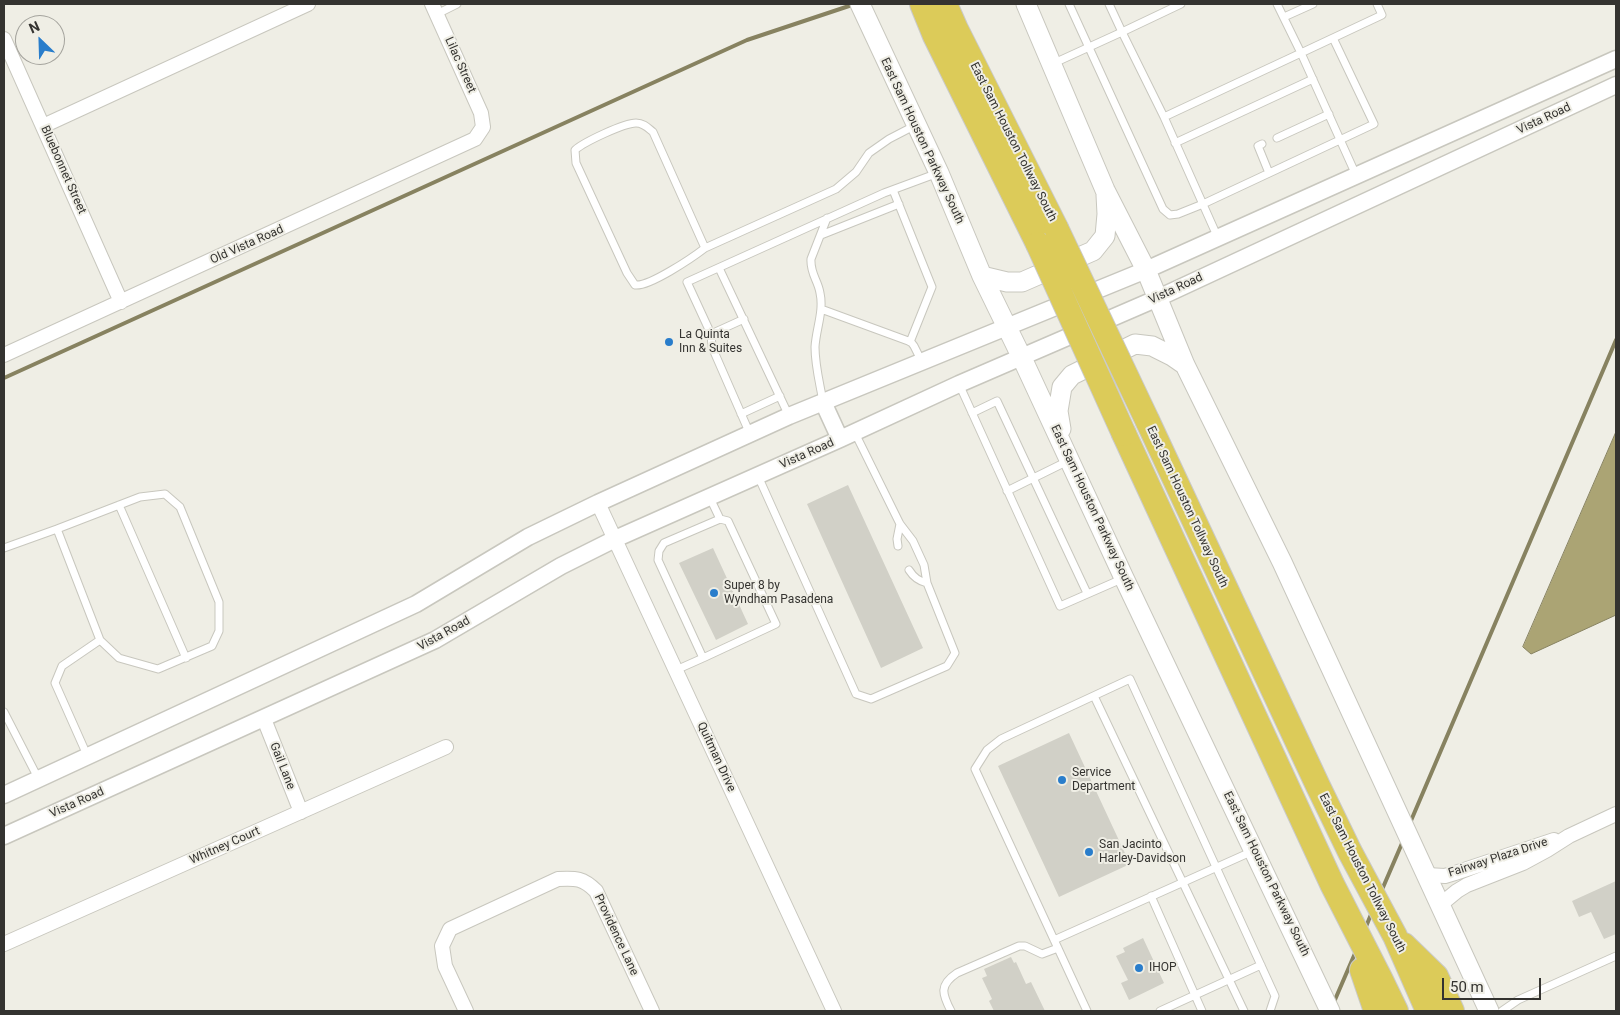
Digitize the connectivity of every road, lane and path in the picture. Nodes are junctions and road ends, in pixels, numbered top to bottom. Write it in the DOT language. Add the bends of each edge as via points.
graph roads {
  1 [pos="308,4"];
  2 [pos="457,4"];
  3 [pos="860,4"];
  4 [pos="922,4"];
  5 [pos="945,4"];
  6 [pos="1026,4"];
  7 [pos="1069,4"];
  8 [pos="1109,4"];
  9 [pos="1181,4"];
  10 [pos="1277,4"];
  11 [pos="1313,4"];
  12 [pos="1376,4"];
  13 [pos="434,9"];
  14 [pos="1284,17"];
  15 [pos="1122,32"];
  16 [pos="946,33"];
  17 [pos="1334,38"];
  18 [pos="4,39"];
  19 [pos="1089,47"];
  20 [pos="1301,53"];
  21 [pos="1616,59"];
  22 [pos="1052,64"];
  23 [pos="1313,79"];
  24 [pos="1616,85"];
  25 [pos="1329,114"];
  26 [pos="1164,117"];
  27 [pos="916,125"];
  28 [pos="44,126"];
  29 [pos="483,127"];
  30 [pos="1277,138"];
  31 [pos="1341,140"];
  32 [pos="1175,143"];
  33 [pos="1262,144"];
  34 [pos="939,173"];
  35 [pos="1269,173"];
  36 [pos="1357,176"];
  37 [pos="893,190"];
  38 [pos="1106,190"];
  39 [pos="1368,200"];
  40 [pos="899,204"];
  41 [pos="1203,204"];
  42 [pos="827,218"];
  43 [pos="821,235"];
  44 [pos="1218,238"];
  45 [pos="705,248"];
  46 [pos="720,268"];
  47 [pos="1146,270"];
  48 [pos="982,276"];
  49 [pos="1158,298"];
  50 [pos="120,302"];
  51 [pos="821,309"];
  52 [pos="744,319"];
  53 [pos="1006,326"];
  54 [pos="711,334"];
  55 [pos="910,342"];
  56 [pos="4,355"];
  57 [pos="1022,358"];
  58 [pos="922,363"];
  59 [pos="1185,366"];
  60 [pos="959,384"];
  61 [pos="780,396"];
  62 [pos="824,402"];
  63 [pos="972,413"];
  64 [pos="741,414"];
  65 [pos="789,416"];
  66 [pos="750,434"];
  67 [pos="847,436"];
  68 [pos="1066,452"];
  69 [pos="758,476"];
  70 [pos="1033,478"];
  71 [pos="1007,491"];
  72 [pos="710,497"];
  73 [pos="598,503"];
  74 [pos="119,506"];
  75 [pos="720,519"];
  76 [pos="900,524"];
  77 [pos="57,529"];
  78 [pos="615,539"];
  79 [pos="898,546"];
  80 [pos="4,548"];
  81 [pos="909,570"];
  82 [pos="1124,578"];
  83 [pos="927,583"];
  84 [pos="1087,593"];
  85 [pos="100,640"];
  86 [pos="186,658"];
  87 [pos="703,658"];
  88 [pos="676,670"];
  89 [pos="1094,696"];
  90 [pos="4,712"];
  91 [pos="264,719"];
  92 [pos="446,747"];
  93 [pos="87,756"];
  94 [pos="38,778"];
  95 [pos="4,795"];
  96 [pos="301,812"];
  97 [pos="1616,814"];
  98 [pos="4,836"];
  99 [pos="1570,836"];
  100 [pos="1254,850"];
  101 [pos="1216,868"];
  102 [pos="1425,870"];
  103 [pos="1183,882"];
  104 [pos="1151,896"];
  105 [pos="1440,905"];
  106 [pos="1054,940"];
  107 [pos="4,944"];
  108 [pos="1058,948"];
  109 [pos="1404,948"];
  110 [pos="1616,956"];
  111 [pos="1261,965"];
  112 [pos="1229,980"];
  113 [pos="1195,995"];
  114 [pos="1377,997"];
  115 [pos="466,1011"];
  116 [pos="652,1011"];
  117 [pos="834,1011"];
  118 [pos="950,1011"];
  119 [pos="1088,1011"];
  120 [pos="1160,1011"];
  121 [pos="1202,1011"];
  122 [pos="1244,1011"];
  123 [pos="1270,1011"];
  124 [pos="1330,1011"];
  125 [pos="1396,1011"];
  126 [pos="1428,1011"];
  127 [pos="1452,1011"];
  128 [pos="1489,1011"];
  129 [pos="1502,1011"];
  1 -- 28 [label="street"];
  2 -- 13 [label="lane"];
  3 -- 27 [label="main road, East Sam Houston Parkway South"];
  4 -- 16 [label="highway, East Sam Houston Tollway South"];
  5 -- 16 [label="highway, East Sam Houston Tollway South"];
  6 -- 22 [label="main road"];
  7 -- 19 [label="lane"];
  8 -- 15 [label="lane"];
  9 -- 15 [label="lane"];
  10 -- 14 [label="lane"];
  11 -- 14 [label="lane"];
  12 -- 17 [label="lane" via="1382,15"];
  13 -- 29 [label="street, Lilac Street" via="481,113"];
  14 -- 20 [label="lane"];
  15 -- 19 [label="lane"];
  15 -- 26 [label="lane"];
  16 -- 109 [label="highway, East Sam Houston Tollway South, bridge" via="1056,228 1350,852"];
  16 -- 114 [label="highway, East Sam Houston Tollway South, bridge" via="1124,434 1332,884"];
  17 -- 20 [label="lane"];
  17 -- 31 [label="lane" via="1374,124"];
  18 -- 28 [label="street, Bluebonnet Street"];
  19 -- 22 [label="lane"];
  19 -- 41 [label="lane" via="1163,209 1170,215 1178,214"];
  20 -- 23 [label="lane"];
  20 -- 26 [label="lane"];
  21 -- 36 [label="street, Vista Road"];
  22 -- 38 [label="main road"];
  23 -- 25 [label="lane"];
  23 -- 32 [label="lane"];
  24 -- 39 [label="street, Vista Road"];
  25 -- 30 [label="lane"];
  25 -- 31 [label="lane"];
  26 -- 32 [label="lane"];
  27 -- 34 [label="main road, East Sam Houston Parkway South"];
  27 -- 45 [label="lane" via="869,153 856,172 836,189"];
  28 -- 50 [label="street, Bluebonnet Street"];
  29 -- 50 [label="street, Old Vista Road" via="475,140"];
  31 -- 35 [label="lane"];
  31 -- 36 [label="lane"];
  32 -- 41 [label="lane"];
  33 -- 35 [label="lane" via="1258,146"];
  34 -- 37 [label="lane"];
  34 -- 48 [label="main road, East Sam Houston Parkway South"];
  35 -- 41 [label="lane"];
  36 -- 39 [label="street"];
  36 -- 44 [label="street, Vista Road"];
  37 -- 40 [label="lane"];
  37 -- 42 [label="lane"];
  38 -- 47 [label="main road"];
  38 -- 48 [label="main road" via="1105,236 1093,250 1022,282"];
  39 -- 49 [label="street, Vista Road"];
  40 -- 43 [label="lane"];
  40 -- 55 [label="lane" via="932,287"];
  41 -- 44 [label="lane"];
  42 -- 43 [label="lane"];
  42 -- 46 [label="lane"];
  43 -- 51 [label="lane" via="810,266 820,292"];
  44 -- 47 [label="street, Vista Road"];
  45 -- 45 [label="lane" via="653,132 646,126 630,124 575,150 576,163 634,286 686,262"];
  46 -- 52 [label="lane"];
  46 -- 54 [label="lane" via="687,282"];
  47 -- 49 [label="main road"];
  47 -- 53 [label="street, Vista Road"];
  48 -- 53 [label="main road, East Sam Houston Parkway South"];
  49 -- 57 [label="street, Vista Road"];
  49 -- 59 [label="main road"];
  50 -- 56 [label="street, Old Vista Road"];
  51 -- 55 [label="lane"];
  51 -- 62 [label="lane" via="815,346"];
  52 -- 54 [label="lane"];
  52 -- 61 [label="lane"];
  53 -- 57 [label="main road, East Sam Houston Parkway South"];
  53 -- 58 [label="street, Vista Road"];
  54 -- 64 [label="lane" via="712,347"];
  55 -- 58 [label="lane"];
  57 -- 60 [label="street, Vista Road"];
  57 -- 68 [label="main road, East Sam Houston Parkway South"];
  58 -- 62 [label="street, Vista Road"];
  59 -- 68 [label="main road" via="1152,346 1135,344 1072,375 1062,387 1058,411"];
  59 -- 102 [label="main road" via="1282,562"];
  60 -- 63 [label="lane"];
  60 -- 67 [label="street, Vista Road"];
  61 -- 64 [label="lane"];
  61 -- 65 [label="lane"];
  62 -- 65 [label="street, Vista Road"];
  62 -- 67 [label="street"];
  63 -- 70 [label="lane" via="997,401"];
  63 -- 71 [label="lane"];
  64 -- 66 [label="lane"];
  65 -- 66 [label="street, Vista Road"];
  66 -- 73 [label="street, Vista Road"];
  67 -- 69 [label="street, Vista Road"];
  67 -- 76 [label="lane"];
  68 -- 70 [label="lane"];
  68 -- 82 [label="main road, East Sam Houston Parkway South"];
  69 -- 72 [label="street, Vista Road"];
  69 -- 83 [label="lane" via="856,694 871,700 947,666 951,660 955,653"];
  70 -- 71 [label="lane"];
  70 -- 84 [label="lane"];
  71 -- 84 [label="lane" via="1060,606"];
  72 -- 75 [label="lane"];
  72 -- 78 [label="street, Vista Road"];
  73 -- 78 [label="street, Quitman Drive"];
  73 -- 93 [label="street, Vista Road" via="528,537 416,604"];
  74 -- 77 [label="lane"];
  74 -- 86 [label="lane"];
  74 -- 86 [label="lane" via="140,497 165,494 180,507 219,602 219,631 212,646"];
  75 -- 87 [label="lane" via="664,543 659,551 658,560"];
  75 -- 87 [label="lane" via="728,522 776,624"];
  76 -- 79 [label="lane"];
  76 -- 83 [label="lane" via="913,541 924,565"];
  77 -- 80 [label="lane"];
  77 -- 85 [label="lane"];
  78 -- 88 [label="street, Quitman Drive"];
  78 -- 91 [label="street, Vista Road" via="561,566 436,640"];
  81 -- 83 [label="lane" via="913,576"];
  82 -- 84 [label="lane"];
  82 -- 100 [label="main road, East Sam Houston Parkway South"];
  85 -- 86 [label="lane" via="119,658 158,669"];
  85 -- 93 [label="lane" via="62,666 56,683"];
  87 -- 88 [label="lane"];
  88 -- 117 [label="street, Quitman Drive"];
  89 -- 101 [label="lane" via="1130,679"];
  89 -- 103 [label="lane"];
  89 -- 106 [label="lane" via="1001,739 987,750 975,769"];
  90 -- 94 [label="lane"];
  91 -- 96 [label="street, Gail Lane"];
  91 -- 98 [label="street, Vista Road"];
  92 -- 96 [label="street, Whitney Court"];
  93 -- 94 [label="street, Vista Road"];
  94 -- 95 [label="street, Vista Road"];
  96 -- 107 [label="street, Whitney Court"];
  97 -- 99 [label="street, Fairway Plaza Drive"];
  99 -- 102 [label="street, Fairway Plaza Drive" via="1445,876"];
  99 -- 105 [label="street, Fairway Plaza Drive" via="1523,863 1467,885"];
  100 -- 101 [label="lane"];
  100 -- 124 [label="main road, East Sam Houston Parkway South"];
  101 -- 103 [label="lane"];
  101 -- 111 [label="lane"];
  102 -- 105 [label="main road"];
  103 -- 104 [label="lane"];
  103 -- 112 [label="lane"];
  104 -- 106 [label="lane"];
  104 -- 113 [label="lane"];
  105 -- 128 [label="main road"];
  106 -- 108 [label="lane"];
  108 -- 118 [label="lane" via="1042,954 1019,946 958,973 950,978 943,990"];
  108 -- 119 [label="lane"];
  109 -- 126 [label="highway, East Sam Houston Tollway South"];
  109 -- 127 [label="highway" via="1436,976"];
  110 -- 129 [label="lane" via="1518,1000"];
  111 -- 112 [label="lane"];
  111 -- 123 [label="lane" via="1275,996"];
  112 -- 113 [label="lane"];
  112 -- 122 [label="lane"];
  113 -- 120 [label="lane"];
  113 -- 121 [label="lane"];
  114 -- 125 [label="highway"];
  115 -- 116 [label="street, Providence Lane" via="445,966 442,946 450,929 558,879 575,878 588,882 596,891"];
}
